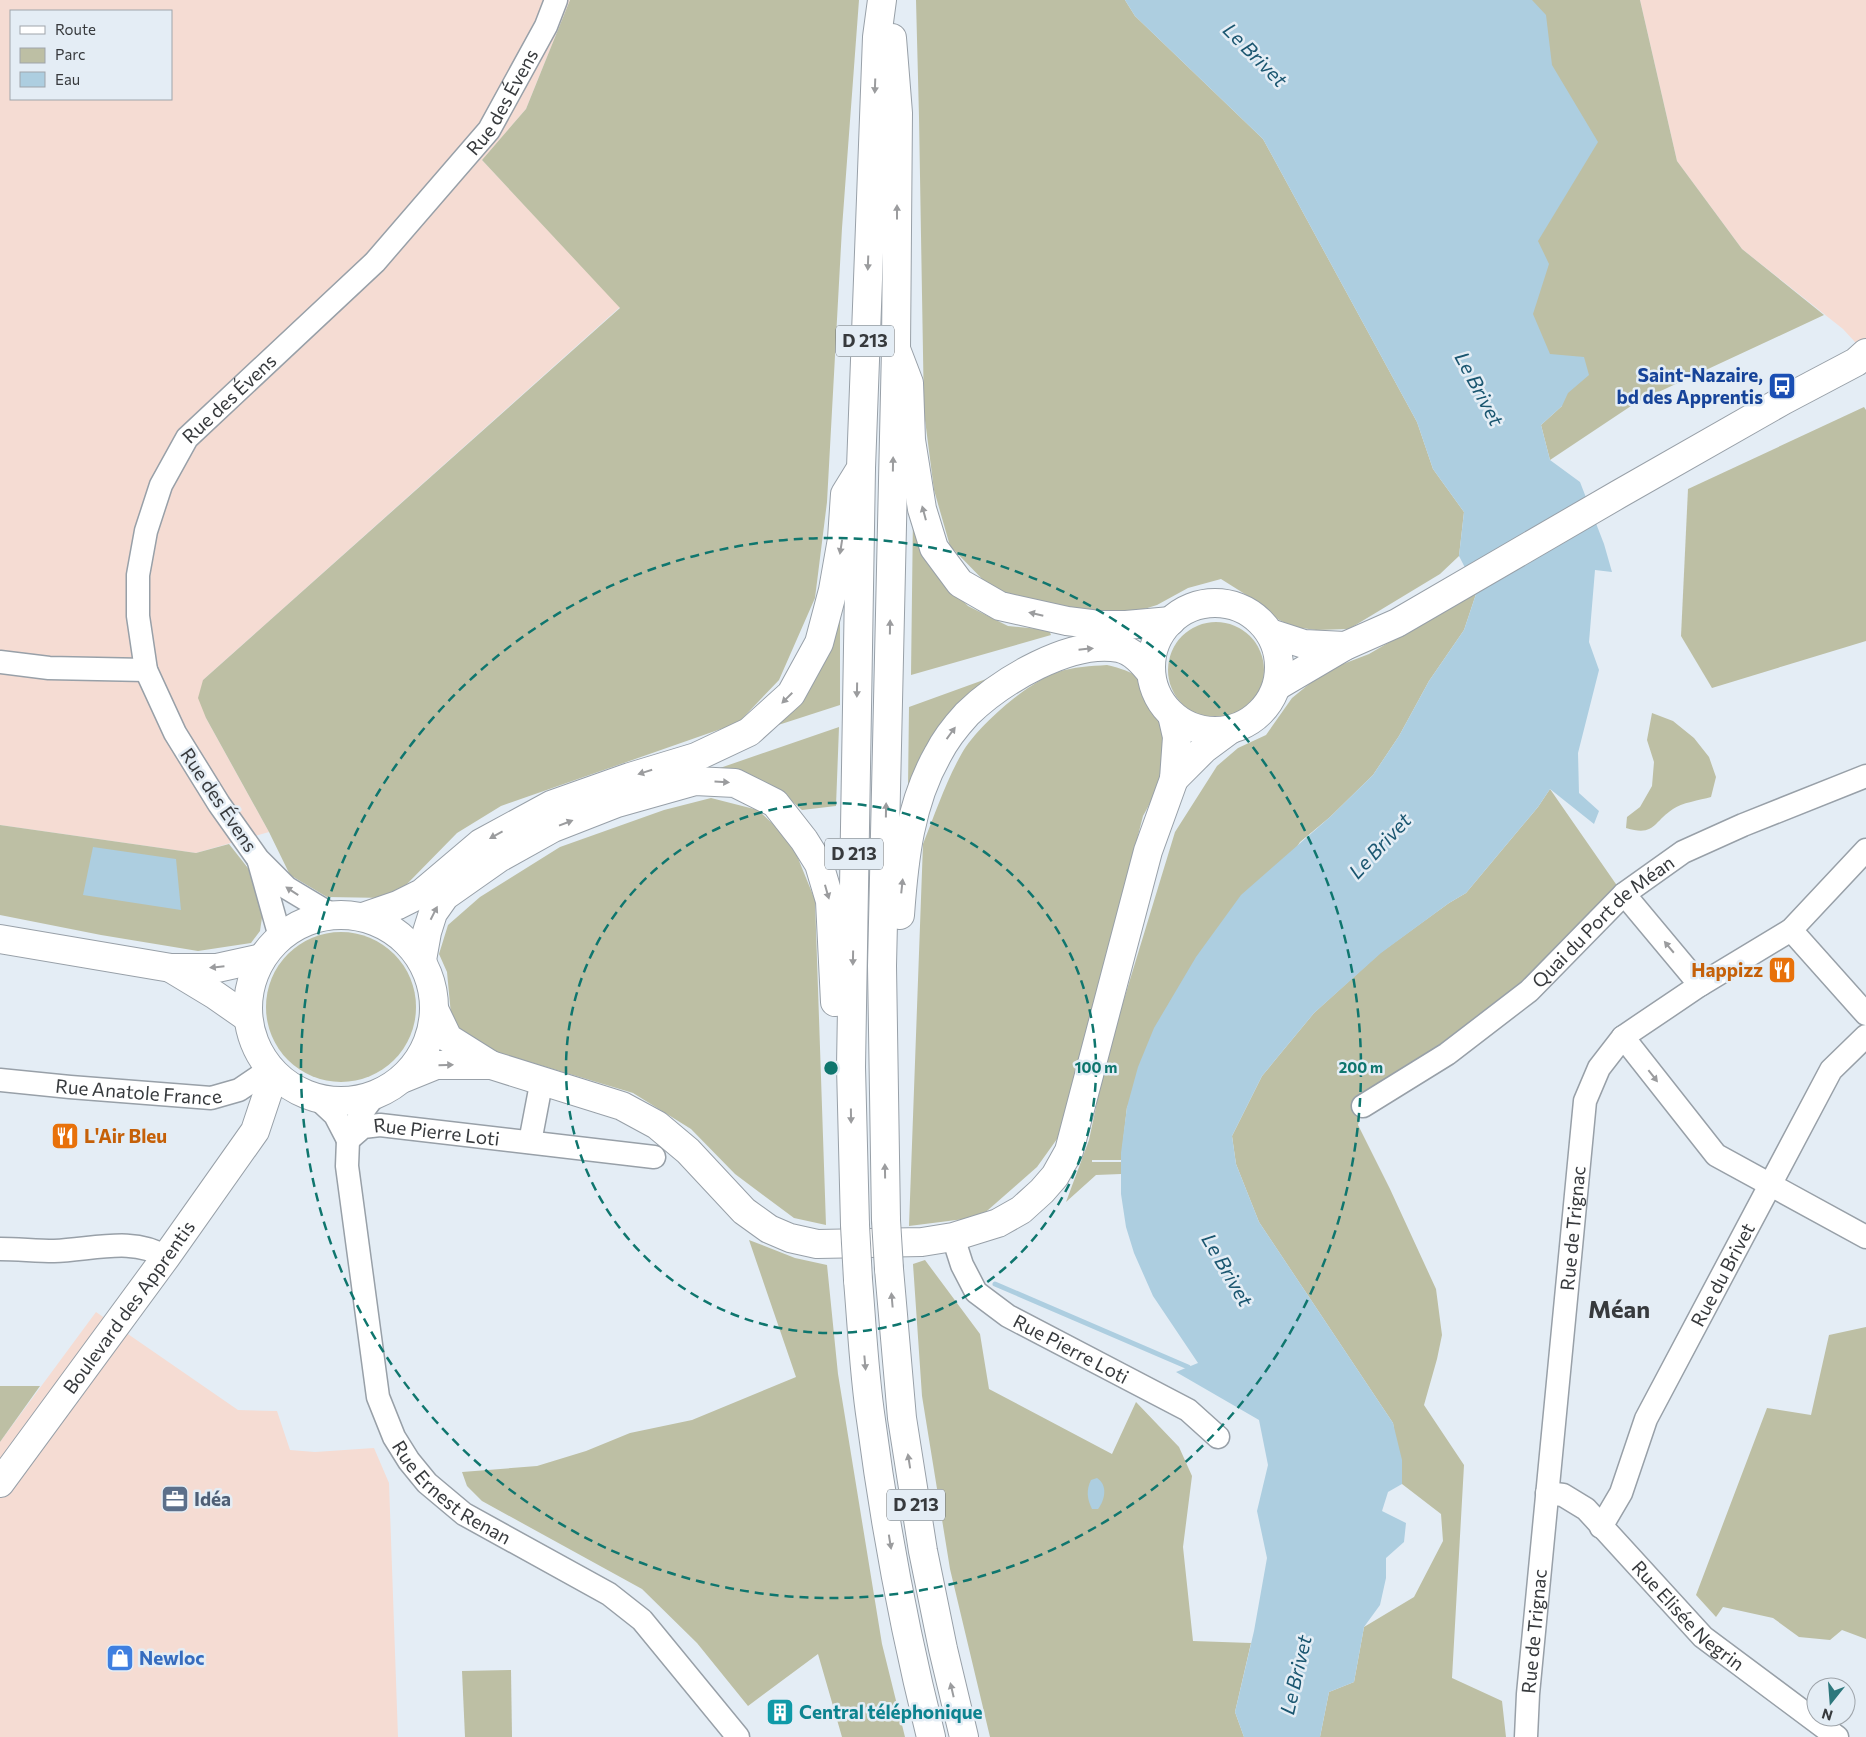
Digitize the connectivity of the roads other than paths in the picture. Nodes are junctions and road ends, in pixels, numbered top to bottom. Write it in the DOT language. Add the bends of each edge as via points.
graph roads {
  1 [pos="556,0"];
  2 [pos="882,0"];
  3 [pos="888,0"];
  4 [pos="896,348"];
  5 [pos="1866,353"];
  6 [pos="861,468"];
  7 [pos="1171,620"];
  8 [pos="1270,633"];
  9 [pos="1345,646"];
  10 [pos="0,662"];
  11 [pos="146,670"];
  12 [pos="1151,674"];
  13 [pos="1277,686"];
  14 [pos="1172,715"];
  15 [pos="1231,730"];
  16 [pos="1866,776"];
  17 [pos="1174,779"];
  18 [pos="1866,850"];
  19 [pos="258,859"];
  20 [pos="1624,894"];
  21 [pos="332,915"];
  22 [pos="363,917"];
  23 [pos="1791,930"];
  24 [pos="280,937"];
  25 [pos="0,939"];
  26 [pos="262,958"];
  27 [pos="422,960"];
  28 [pos="171,968"];
  29 [pos="1700,985"];
  30 [pos="435,1011"];
  31 [pos="1866,1014"];
  32 [pos="248,1018"];
  33 [pos="1866,1036"];
  34 [pos="1623,1038"];
  35 [pos="491,1065"];
  36 [pos="851,1067"];
  37 [pos="882,1069"];
  38 [pos="272,1072"];
  39 [pos="404,1078"];
  40 [pos="0,1080"];
  41 [pos="542,1080"];
  42 [pos="374,1096"];
  43 [pos="313,1097"];
  44 [pos="1363,1106"];
  45 [pos="255,1131"];
  46 [pos="348,1140"];
  47 [pos="530,1142"];
  48 [pos="654,1157"];
  49 [pos="1771,1185"];
  50 [pos="954,1237"];
  51 [pos="1866,1237"];
  52 [pos="0,1249"];
  53 [pos="166,1257"];
  54 [pos="1218,1437"];
  55 [pos="0,1483"];
  56 [pos="1547,1493"];
  57 [pos="1601,1527"];
  58 [pos="738,1737"];
  59 [pos="931,1737"];
  60 [pos="964,1737"];
  61 [pos="1526,1737"];
  62 [pos="1837,1737"];
  1 -- 11 [label="street, Rue des Évens" via="546,26 489,130 375,262 187,438 161,485 146,531 138,575 138,616"];
  2 -- 6 [label="main road, D 213, one-way" via="877,37"];
  4 -- 3 [label="main road, D 213, one-way" via="898,113"];
  7 -- 4 [label="main road, one-way" via="1126,625 1067,621 1000,606 960,583 934,548 922,510 911,440 909,383"];
  37 -- 4 [label="main road, D 213, one-way"];
  5 -- 9 [label="main road" via="1856,362 1784,400 1427,606"];
  6 -- 22 [label="main road, one-way" via="845,494 835,582 819,643 791,694 749,732 696,757 551,805 481,843 422,893 398,906"];
  6 -- 36 [label="main road, D 213, one-way"];
  7 -- 8 [label="main road" via="1198,605 1214,603 1236,606 1256,617"];
  7 -- 12 [label="main road" via="1159,636 1152,654"];
  8 -- 9 [label="main road" via="1304,644"];
  8 -- 13 [label="main road" via="1278,650"];
  9 -- 13 [label="main road"];
  10 -- 11 [label="street" via="49,668"];
  11 -- 19 [label="street, Rue des Évens" via="175,733"];
  12 -- 14 [label="main road" via="1162,703"];
  37 -- 12 [label="main road, one-way" via="894,1038 898,936 907,842 926,779 953,730 967,714 1013,680 1080,649 1120,648 1140,658"];
  13 -- 15 [label="main road" via="1260,714"];
  14 -- 15 [label="main road" via="1190,726 1210,731"];
  14 -- 17 [label="main road" via="1177,737"];
  15 -- 17 [label="main road" via="1204,749"];
  16 -- 20 [label="street, Quai du Port de Méan" via="1683,852"];
  17 -- 50 [label="main road" via="1148,851 1069,1151 1055,1176 1020,1210 998,1223"];
  18 -- 23 [label="street, Rue de Trignac"];
  21 -- 19 [label="street, Rue des Évens, one-way" via="287,888"];
  19 -- 24 [label="street, Rue des Évens"];
  29 -- 20 [label="street, one-way"];
  20 -- 44 [label="street, Quai du Port de Méan" via="1529,991 1447,1054"];
  21 -- 22 [label="main road"];
  21 -- 24 [label="main road" via="304,922"];
  22 -- 27 [label="main road" via="386,926 406,941"];
  23 -- 29 [label="street, Rue de Trignac"];
  23 -- 31 [label="street"];
  24 -- 26 [label="main road"];
  25 -- 28 [label="main road"];
  26 -- 28 [label="main road, one-way" via="217,968"];
  26 -- 32 [label="main road" via="250,987"];
  27 -- 30 [label="main road" via="432,985"];
  27 -- 36 [label="main road, one-way" via="433,913 445,896 499,858 553,828 617,803 694,781 735,783 775,803 819,864 830,901 837,1040"];
  28 -- 32 [label="main road"];
  29 -- 34 [label="street, Rue de Trignac"];
  30 -- 35 [label="main road" via="448,1038"];
  30 -- 39 [label="main road" via="431,1036 420,1059"];
  32 -- 38 [label="main road" via="257,1050"];
  33 -- 49 [label="street, Rue du Brivet" via="1830,1070"];
  34 -- 49 [label="street, one-way" via="1716,1155"];
  34 -- 56 [label="street, Rue de Trignac" via="1599,1068 1585,1101"];
  39 -- 35 [label="main road, one-way" via="436,1066"];
  35 -- 41 [label="main road"];
  36 -- 59 [label="main road, D 213, one-way, bridge" via="855,1225 870,1418 906,1630"];
  60 -- 37 [label="main road, D 213, one-way, bridge" via="923,1551 902,1418 886,1220"];
  38 -- 40 [label="street, Rue Anatole France" via="239,1090 211,1098"];
  38 -- 43 [label="main road" via="296,1090"];
  38 -- 45 [label="main road, Boulevard des Apprentis"];
  39 -- 42 [label="main road"];
  41 -- 47 [label="street"];
  41 -- 50 [label="main road" via="622,1106 657,1125 688,1150 744,1211 769,1229 790,1238 816,1244 922,1242"];
  42 -- 43 [label="main road" via="337,1102"];
  42 -- 46 [label="street, Rue Ernest Renan"];
  43 -- 45 [label="main road, Boulevard des Apprentis" via="284,1108"];
  43 -- 46 [label="street, Rue Ernest Renan" via="335,1115"];
  45 -- 53 [label="main road, Boulevard des Apprentis"];
  46 -- 47 [label="street, Rue Pierre Loti" via="363,1128 380,1125"];
  46 -- 58 [label="street, Rue Ernest Renan" via="347,1166 378,1397 394,1438 409,1461 427,1483 464,1514 609,1594 642,1620"];
  47 -- 48 [label="street, Rue Pierre Loti"];
  49 -- 51 [label="street"];
  49 -- 57 [label="street, Rue du Brivet" via="1646,1419 1621,1493"];
  50 -- 54 [label="street, Rue Pierre Loti" via="962,1265 976,1292 1008,1316 1188,1410"];
  52 -- 53 [label="street" via="54,1251 131,1244"];
  53 -- 55 [label="main road, Boulevard des Apprentis"];
  56 -- 57 [label="street, Rue Elisée Negrin" via="1563,1494 1586,1509"];
  56 -- 61 [label="street, Rue de Trignac"];
  57 -- 62 [label="street, Rue Elisée Negrin" via="1703,1637"];
}
